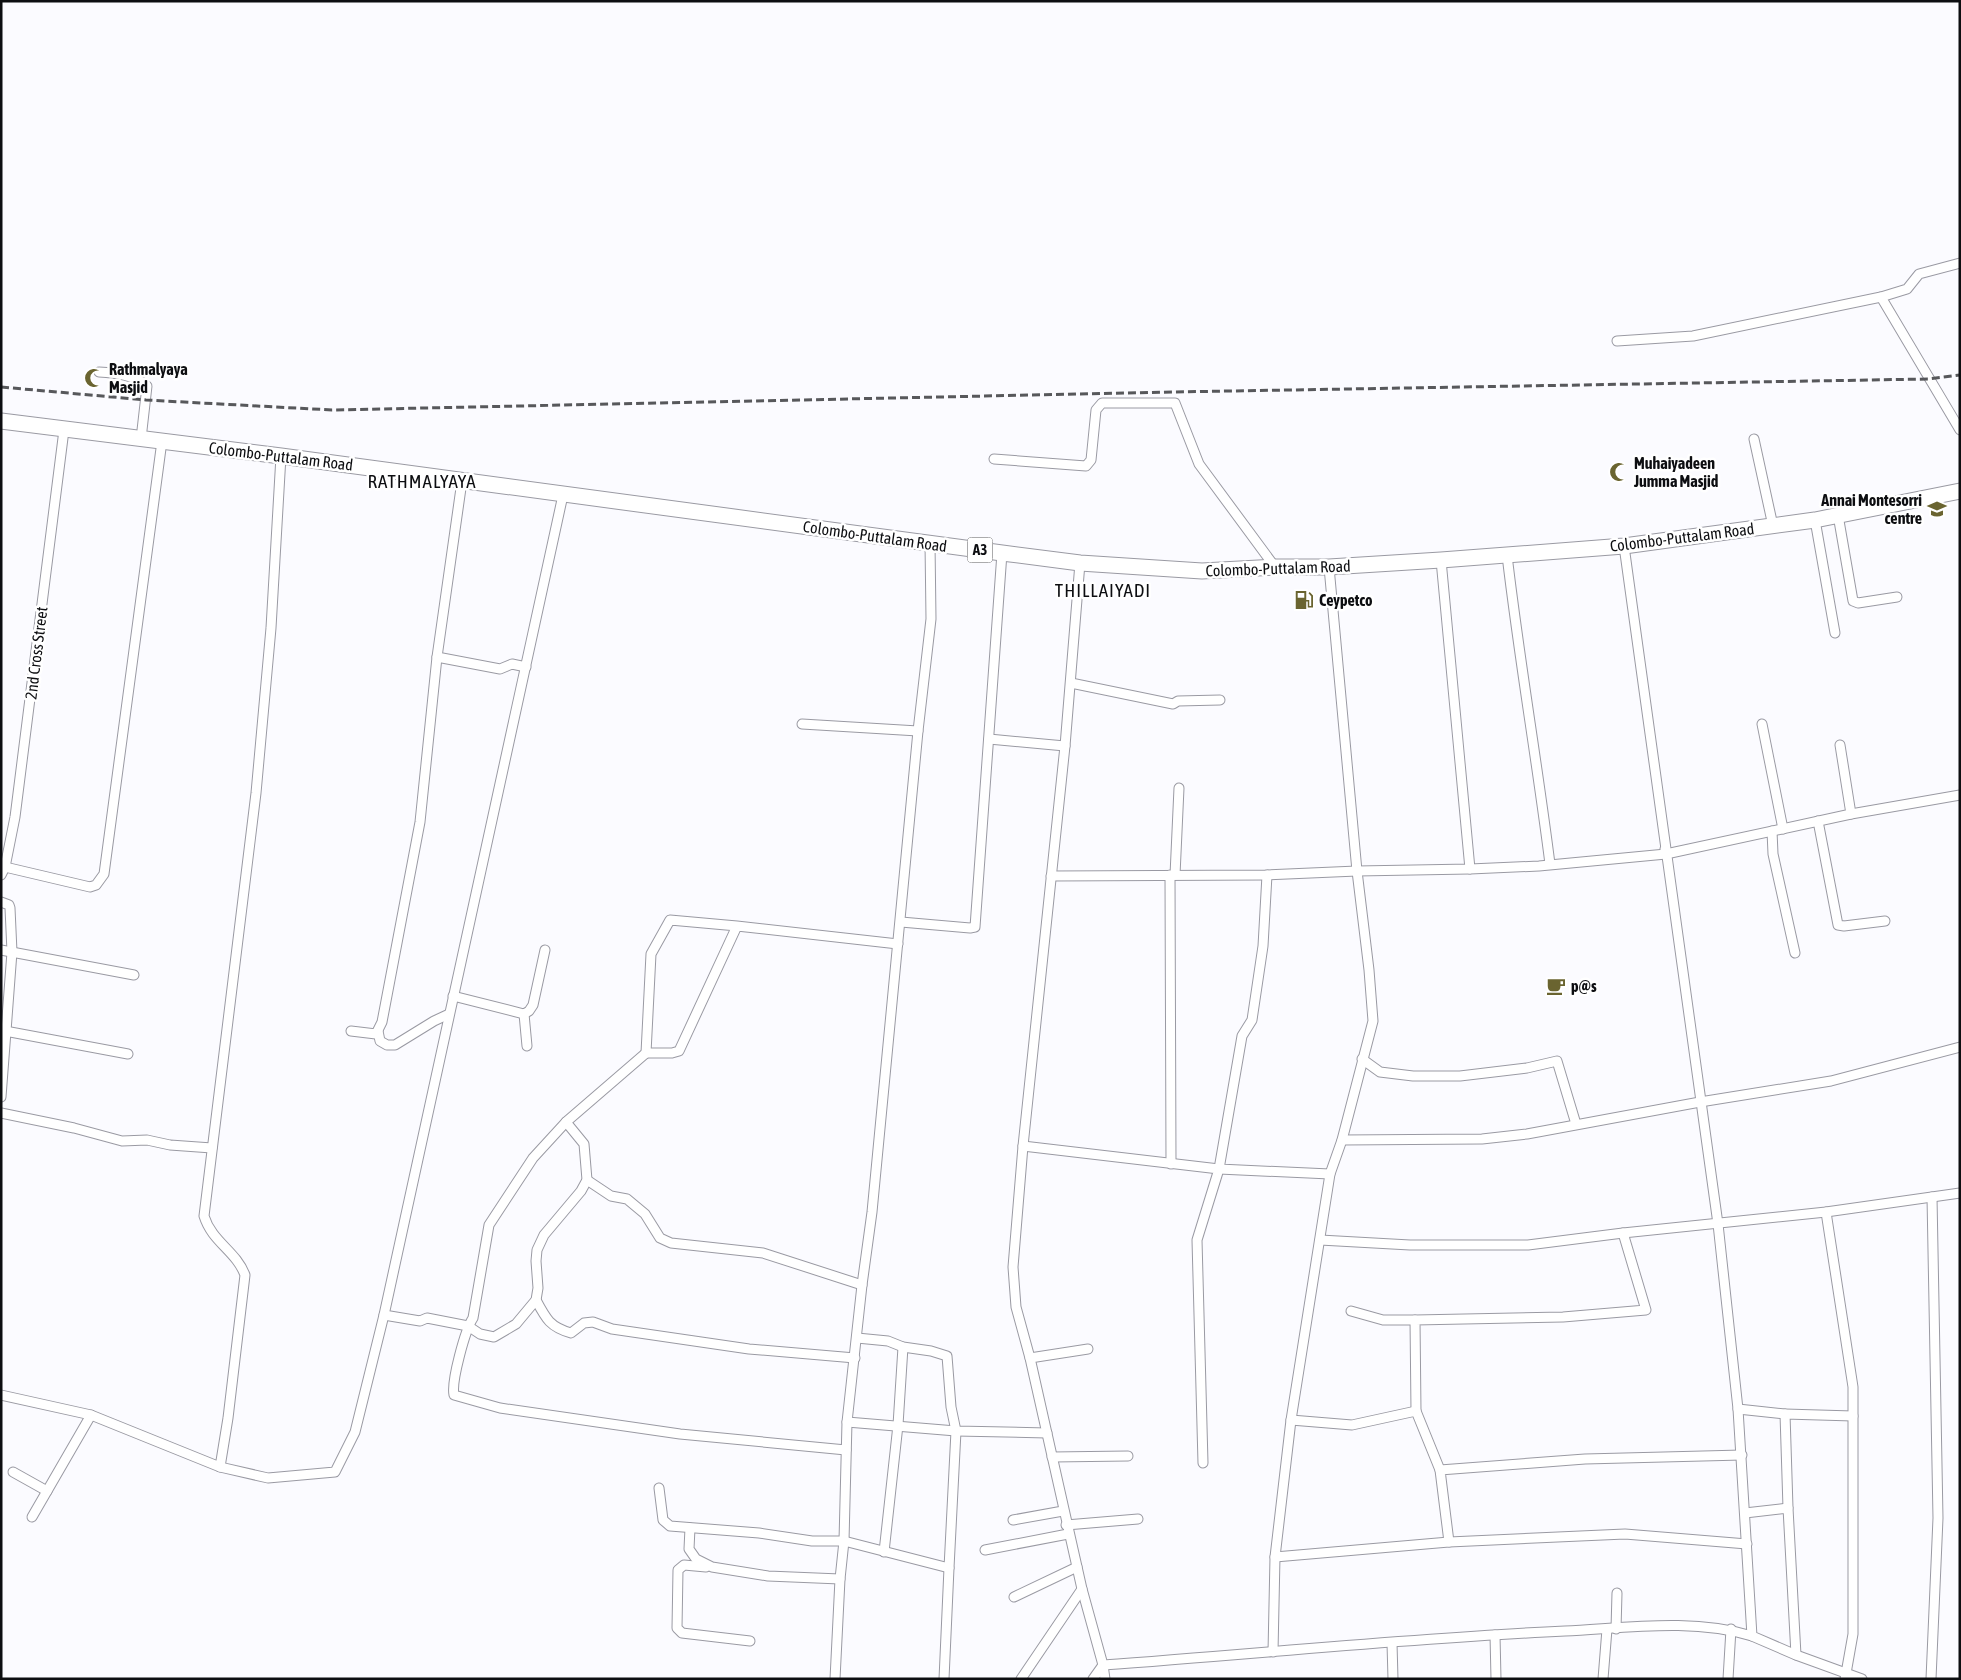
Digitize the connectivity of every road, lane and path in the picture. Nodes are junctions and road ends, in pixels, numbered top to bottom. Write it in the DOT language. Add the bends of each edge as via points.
graph roads {
  1 [pos="1960,263"];
  2 [pos="1881,297"];
  3 [pos="1617,342"];
  4 [pos="99,372"];
  5 [pos="1,421"];
  6 [pos="64,430"];
  7 [pos="1960,430"];
  8 [pos="141,439"];
  9 [pos="1754,439"];
  10 [pos="162,441"];
  11 [pos="281,456"];
  12 [pos="994,459"];
  13 [pos="462,481"];
  14 [pos="1960,491"];
  15 [pos="563,495"];
  16 [pos="1838,515"];
  17 [pos="1815,520"];
  18 [pos="1772,526"];
  19 [pos="930,543"];
  20 [pos="1624,546"];
  21 [pos="1002,553"];
  22 [pos="1507,555"];
  23 [pos="1441,560"];
  24 [pos="1080,563"];
  25 [pos="1275,567"];
  26 [pos="1329,567"];
  27 [pos="1897,596"];
  28 [pos="1834,632"];
  29 [pos="437,657"];
  30 [pos="526,667"];
  31 [pos="1071,683"];
  32 [pos="1645,691"];
  33 [pos="1220,700"];
  34 [pos="802,724"];
  35 [pos="1762,724"];
  36 [pos="918,731"];
  37 [pos="989,739"];
  38 [pos="1840,744"];
  39 [pos="1065,746"];
  40 [pos="1180,788"];
  41 [pos="1960,795"];
  42 [pos="1851,814"];
  43 [pos="1818,821"];
  44 [pos="1783,829"];
  45 [pos="1772,831"];
  46 [pos="1665,849"];
  47 [pos="1550,864"];
  48 [pos="1470,869"];
  49 [pos="3,871"];
  50 [pos="1357,871"];
  51 [pos="1172,875"];
  52 [pos="1051,876"];
  53 [pos="1267,876"];
  54 [pos="1,902"];
  55 [pos="1885,921"];
  56 [pos="901,922"];
  57 [pos="736,926"];
  58 [pos="898,944"];
  59 [pos="1,950"];
  60 [pos="545,950"];
  61 [pos="12,952"];
  62 [pos="1795,952"];
  63 [pos="134,975"];
  64 [pos="453,996"];
  65 [pos="450,1014"];
  66 [pos="524,1014"];
  67 [pos="5,1031"];
  68 [pos="351,1031"];
  69 [pos="378,1031"];
  70 [pos="527,1046"];
  71 [pos="1960,1047"];
  72 [pos="2,1053"];
  73 [pos="646,1053"];
  74 [pos="128,1054"];
  75 [pos="1362,1059"];
  76 [pos="1,1097"];
  77 [pos="1700,1102"];
  78 [pos="1,1113"];
  79 [pos="566,1122"];
  80 [pos="1576,1124"];
  81 [pos="1342,1140"];
  82 [pos="1022,1146"];
  83 [pos="212,1148"];
  84 [pos="1171,1164"];
  85 [pos="1219,1169"];
  86 [pos="1330,1174"];
  87 [pos="587,1180"];
  88 [pos="1960,1193"];
  89 [pos="1932,1197"];
  90 [pos="1826,1212"];
  91 [pos="1718,1224"];
  92 [pos="1623,1233"];
  93 [pos="1320,1240"];
  94 [pos="862,1285"];
  95 [pos="536,1300"];
  96 [pos="1351,1311"];
  97 [pos="384,1316"];
  98 [pos="1414,1320"];
  99 [pos="468,1326"];
  100 [pos="856,1338"];
  101 [pos="903,1346"];
  102 [pos="1088,1349"];
  103 [pos="855,1358"];
  104 [pos="1030,1358"];
  105 [pos="1,1395"];
  106 [pos="1738,1409"];
  107 [pos="1416,1411"];
  108 [pos="1785,1414"];
  109 [pos="91,1415"];
  110 [pos="1853,1416"];
  111 [pos="1291,1420"];
  112 [pos="847,1422"];
  113 [pos="898,1425"];
  114 [pos="956,1431"];
  115 [pos="1047,1433"];
  116 [pos="846,1450"];
  117 [pos="1742,1455"];
  118 [pos="1128,1456"];
  119 [pos="1052,1457"];
  120 [pos="1203,1463"];
  121 [pos="220,1467"];
  122 [pos="1440,1470"];
  123 [pos="13,1472"];
  124 [pos="659,1488"];
  125 [pos="47,1491"];
  126 [pos="1788,1508"];
  127 [pos="1063,1511"];
  128 [pos="1745,1513"];
  129 [pos="32,1517"];
  130 [pos="1138,1519"];
  131 [pos="1013,1520"];
  132 [pos="690,1528"];
  133 [pos="1067,1529"];
  134 [pos="844,1541"];
  135 [pos="1449,1542"];
  136 [pos="1747,1544"];
  137 [pos="985,1550"];
  138 [pos="884,1552"];
  139 [pos="1275,1557"];
  140 [pos="712,1567"];
  141 [pos="949,1568"];
  142 [pos="1077,1568"];
  143 [pos="840,1579"];
  144 [pos="1082,1589"];
  145 [pos="1616,1593"];
  146 [pos="1014,1597"];
  147 [pos="1612,1629"];
  148 [pos="1731,1629"];
  149 [pos="1495,1634"];
  150 [pos="1752,1636"];
  151 [pos="750,1641"];
  152 [pos="1392,1643"];
  153 [pos="1273,1652"];
  154 [pos="1796,1655"];
  155 [pos="1103,1666"];
  156 [pos="1845,1676"];
  157 [pos="835,1679"];
  158 [pos="944,1679"];
  159 [pos="1021,1679"];
  160 [pos="1093,1679"];
  161 [pos="1105,1679"];
  162 [pos="1393,1679"];
  163 [pos="1496,1679"];
  164 [pos="1603,1679"];
  165 [pos="1728,1679"];
  166 [pos="1862,1679"];
  167 [pos="1931,1679"];
  1 -- 2 [label="street" via="1919,274 1907,289"];
  2 -- 3 [label="street" via="1693,336"];
  2 -- 7 [label="street"];
  4 -- 8 [label="street" via="142,381 147,386"];
  5 -- 6 [label="highway, Colombo-Puttalam Road / A3"];
  6 -- 8 [label="highway, Colombo-Puttalam Road / A3"];
  6 -- 49 [label="street, 2nd Cross Street" via="15,817"];
  8 -- 10 [label="highway, Colombo-Puttalam Road / A3"];
  9 -- 18 [label="street"];
  10 -- 11 [label="highway, Colombo-Puttalam Road / A3"];
  10 -- 49 [label="street" via="104,874 96,885 90,887"];
  11 -- 13 [label="highway, Colombo-Puttalam Road / A3"];
  11 -- 83 [label="street" via="271,628 256,793"];
  12 -- 25 [label="street" via="1086,466 1091,460 1096,410 1102,403 1175,403 1199,464"];
  13 -- 15 [label="highway, Colombo-Puttalam Road / A3"];
  13 -- 29 [label="street"];
  14 -- 16 [label="highway, Colombo-Puttalam Road / A3"];
  15 -- 19 [label="highway, Colombo-Puttalam Road / A3"];
  15 -- 30 [label="street"];
  16 -- 17 [label="highway, Colombo-Puttalam Road / A3"];
  16 -- 27 [label="street" via="1853,601"];
  17 -- 18 [label="highway, Colombo-Puttalam Road / A3"];
  17 -- 28 [label="street"];
  18 -- 20 [label="highway, Colombo-Puttalam Road / A3"];
  19 -- 21 [label="highway, Colombo-Puttalam Road / A3"];
  19 -- 36 [label="street" via="931,619"];
  20 -- 22 [label="highway, Colombo-Puttalam Road / A3"];
  20 -- 46 [label="street"];
  21 -- 24 [label="highway, Colombo-Puttalam Road / A3"];
  21 -- 37 [label="street"];
  22 -- 23 [label="highway, Colombo-Puttalam Road / A3"];
  22 -- 47 [label="street"];
  23 -- 26 [label="highway, Colombo-Puttalam Road / A3"];
  23 -- 48 [label="street"];
  24 -- 25 [label="highway, Colombo-Puttalam Road / A3" via="1202,572"];
  24 -- 31 [label="street"];
  25 -- 26 [label="highway, Colombo-Puttalam Road / A3"];
  26 -- 50 [label="street"];
  29 -- 30 [label="street" via="500,669 512,664"];
  29 -- 69 [label="street" via="420,822"];
  30 -- 64 [label="street"];
  31 -- 33 [label="street" via="1173,704 1178,701"];
  31 -- 39 [label="street"];
  32 -- 46 [label="street"];
  34 -- 36 [label="street"];
  35 -- 44 [label="street"];
  36 -- 56 [label="street"];
  37 -- 39 [label="street"];
  37 -- 56 [label="street" via="975,927"];
  38 -- 42 [label="street"];
  39 -- 52 [label="street"];
  40 -- 51 [label="street"];
  41 -- 42 [label="street"];
  42 -- 43 [label="street"];
  43 -- 44 [label="street"];
  43 -- 55 [label="street" via="1838,924"];
  44 -- 45 [label="street"];
  45 -- 46 [label="street"];
  45 -- 62 [label="street" via="1773,854"];
  46 -- 47 [label="street"];
  46 -- 77 [label="street"];
  47 -- 48 [label="street"];
  48 -- 50 [label="street"];
  50 -- 53 [label="street"];
  50 -- 75 [label="street" via="1373,1021"];
  51 -- 52 [label="street"];
  51 -- 53 [label="street"];
  51 -- 84 [label="street"];
  52 -- 82 [label="street"];
  53 -- 85 [label="street" via="1263,946 1252,1020 1242,1036"];
  54 -- 61 [label="street" via="10,908"];
  56 -- 58 [label="street"];
  57 -- 58 [label="street"];
  57 -- 73 [label="street" via="679,1051"];
  57 -- 73 [label="street" via="670,920 651,954"];
  58 -- 94 [label="street"];
  59 -- 61 [label="street"];
  60 -- 66 [label="street" via="533,1005"];
  61 -- 63 [label="street"];
  61 -- 67 [label="street"];
  64 -- 65 [label="street"];
  64 -- 66 [label="street"];
  65 -- 69 [label="street" via="394,1045 380,1041"];
  65 -- 97 [label="street"];
  66 -- 70 [label="street"];
  67 -- 72 [label="street"];
  67 -- 74 [label="street"];
  68 -- 69 [label="street" via="371,1034"];
  71 -- 77 [label="street" via="1831,1081"];
  72 -- 76 [label="street"];
  73 -- 79 [label="street"];
  75 -- 80 [label="street" via="1380,1072 1412,1076 1498,1072 1557,1061"];
  75 -- 81 [label="street"];
  77 -- 80 [label="street"];
  77 -- 91 [label="street"];
  78 -- 83 [label="street" via="122,1141 148,1140"];
  79 -- 87 [label="street" via="584,1144"];
  79 -- 99 [label="street" via="534,1158 489,1224 473,1318"];
  80 -- 81 [label="street" via="1482,1139"];
  81 -- 86 [label="street"];
  82 -- 84 [label="street"];
  82 -- 104 [label="street" via="1013,1267 1016,1307"];
  83 -- 121 [label="street" via="204,1216 208,1229 241,1265 245,1275"];
  84 -- 85 [label="street"];
  85 -- 86 [label="street"];
  85 -- 120 [label="street" via="1197,1240"];
  86 -- 93 [label="street"];
  87 -- 94 [label="street" via="611,1196 627,1199 645,1214 660,1238 672,1243 763,1253"];
  87 -- 95 [label="street" via="544,1235 537,1250"];
  88 -- 89 [label="street"];
  89 -- 90 [label="street"];
  89 -- 167 [label="street" via="1938,1518"];
  90 -- 91 [label="street"];
  90 -- 110 [label="street" via="1853,1387"];
  91 -- 92 [label="street"];
  91 -- 106 [label="street"];
  92 -- 93 [label="street" via="1528,1245 1410,1245"];
  92 -- 98 [label="street" via="1646,1310 1563,1317"];
  93 -- 111 [label="street"];
  94 -- 100 [label="street"];
  95 -- 99 [label="street" via="516,1324 494,1337 480,1334"];
  95 -- 103 [label="street" via="549,1323 571,1333 584,1323 593,1322 612,1329 749,1349"];
  96 -- 98 [label="street" via="1383,1320"];
  97 -- 99 [label="street" via="420,1322 427,1318"];
  97 -- 121 [label="street" via="355,1432 335,1472 268,1478"];
  98 -- 107 [label="street"];
  99 -- 116 [label="street" via="454,1396 500,1408 680,1434"];
  100 -- 101 [label="street"];
  100 -- 103 [label="street"];
  101 -- 113 [label="street"];
  101 -- 114 [label="street" via="947,1356"];
  102 -- 104 [label="street"];
  103 -- 112 [label="street"];
  104 -- 115 [label="street"];
  105 -- 109 [label="street"];
  106 -- 108 [label="street"];
  106 -- 117 [label="street"];
  107 -- 111 [label="street" via="1352,1425"];
  107 -- 122 [label="street"];
  108 -- 110 [label="street"];
  108 -- 126 [label="street"];
  109 -- 121 [label="street"];
  109 -- 125 [label="street"];
  110 -- 156 [label="street" via="1853,1634"];
  111 -- 139 [label="street"];
  112 -- 113 [label="street"];
  112 -- 116 [label="street"];
  113 -- 114 [label="street"];
  113 -- 138 [label="street"];
  114 -- 115 [label="street"];
  114 -- 141 [label="street"];
  115 -- 119 [label="street"];
  116 -- 134 [label="street"];
  117 -- 122 [label="street" via="1585,1459"];
  117 -- 128 [label="street"];
  118 -- 119 [label="street"];
  119 -- 127 [label="street"];
  122 -- 135 [label="street"];
  123 -- 125 [label="street"];
  124 -- 132 [label="street" via="663,1520 670,1526"];
  125 -- 129 [label="street"];
  126 -- 128 [label="street"];
  126 -- 154 [label="street"];
  127 -- 131 [label="street"];
  127 -- 133 [label="street"];
  128 -- 136 [label="street"];
  130 -- 133 [label="street"];
  132 -- 134 [label="street" via="812,1541"];
  132 -- 140 [label="street" via="689,1549 696,1560"];
  133 -- 137 [label="street"];
  133 -- 142 [label="street"];
  134 -- 138 [label="street"];
  134 -- 143 [label="street"];
  135 -- 136 [label="street" via="1625,1534"];
  135 -- 139 [label="street"];
  136 -- 150 [label="street"];
  138 -- 141 [label="street"];
  139 -- 153 [label="street"];
  140 -- 143 [label="street" via="768,1576"];
  140 -- 151 [label="street" via="684,1565 678,1570 677,1628 682,1633"];
  141 -- 158 [label="street"];
  142 -- 144 [label="street"];
  142 -- 146 [label="street"];
  143 -- 157 [label="street"];
  144 -- 155 [label="street"];
  144 -- 159 [label="street"];
  145 -- 147 [label="street"];
  147 -- 148 [label="street" via="1696,1625"];
  147 -- 149 [label="street"];
  147 -- 164 [label="street"];
  148 -- 150 [label="street"];
  148 -- 165 [label="street"];
  149 -- 152 [label="street"];
  149 -- 163 [label="street"];
  150 -- 154 [label="street"];
  152 -- 153 [label="street"];
  152 -- 162 [label="street"];
  153 -- 155 [label="street"];
  154 -- 156 [label="street"];
  155 -- 160 [label="street"];
  155 -- 161 [label="street"];
  156 -- 166 [label="street"];
}
